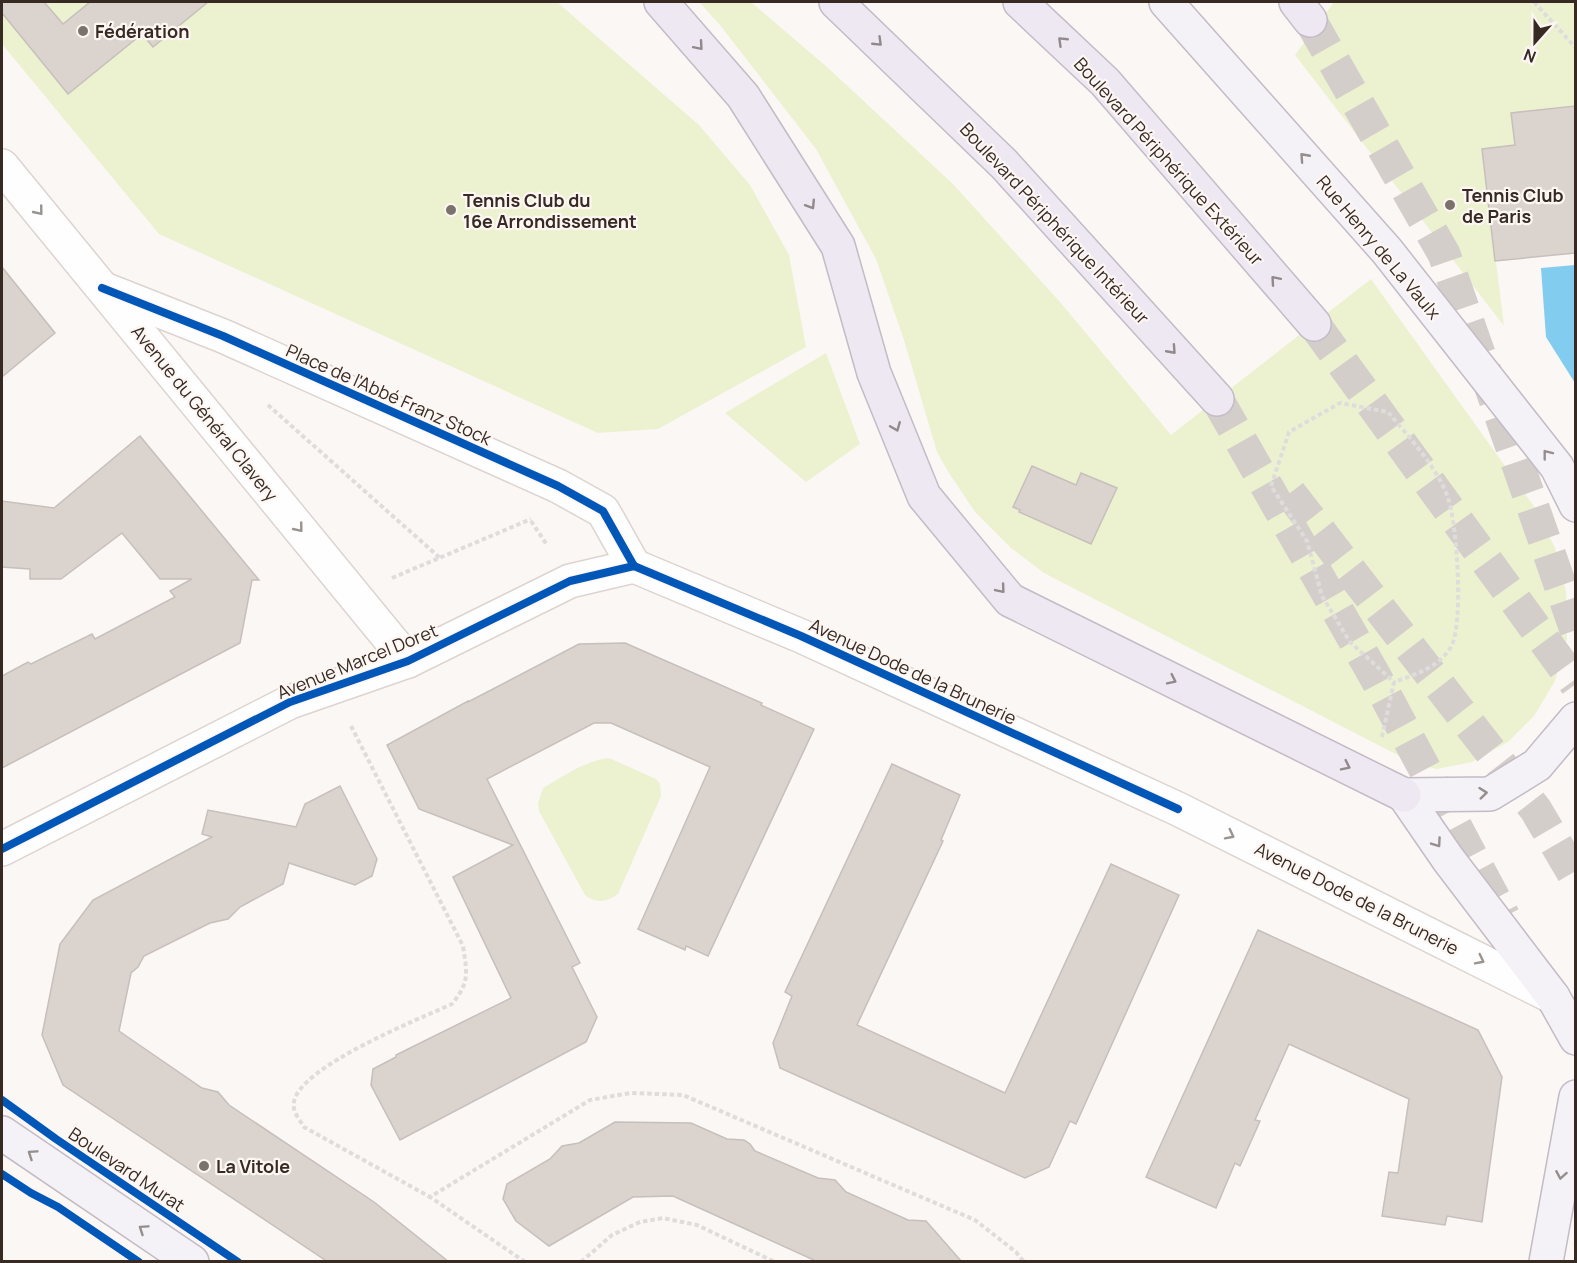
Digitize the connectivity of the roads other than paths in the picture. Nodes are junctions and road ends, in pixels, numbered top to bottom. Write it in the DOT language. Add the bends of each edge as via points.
graph roads {
  1 [pos="661,2"];
  2 [pos="836,2"];
  3 [pos="1020,2"];
  4 [pos="1166,2"];
  5 [pos="2,166"];
  6 [pos="102,288"];
  7 [pos="1314,324"];
  8 [pos="1217,399"];
  9 [pos="1575,505"];
  10 [pos="634,566"];
  11 [pos="408,661"];
  12 [pos="1575,719"];
  13 [pos="1404,795"];
  14 [pos="2,849"];
  15 [pos="1553,997"];
  16 [pos="1575,1038"];
  17 [pos="1575,1097"];
  18 [pos="2,1133"];
  19 [pos="192,1262"];
  20 [pos="1546,1262"];
  1 -- 13 [label="highway, one-way" via="743,96 837,246 874,372 924,496 1010,600"];
  2 -- 8 [label="highway, Boulevard Périphérique Intérieur, one-way" via="1005,164"];
  7 -- 3 [label="highway, Boulevard Périphérique Extérieur, one-way" via="1105,82"];
  9 -- 4 [label="main road, Rue Henry de La Vaulx, one-way" via="1557,467 1387,251"];
  5 -- 6 [label="street, Avenue du Général Clavery, one-way"];
  6 -- 10 [label="street, Place de l'Abbé Franz Stock" via="223,336 558,486 603,511"];
  6 -- 11 [label="street, Avenue du Général Clavery, one-way"];
  10 -- 11 [label="street, Avenue Marcel Doret" via="570,581"];
  10 -- 15 [label="street, Avenue Dode de la Brunerie, one-way" via="801,636 1178,809"];
  11 -- 14 [label="street, Avenue Marcel Doret" via="290,702"];
  13 -- 12 [label="main road, one-way" via="1490,794 1537,765"];
  13 -- 15 [label="main road, one-way"];
  15 -- 16 [label="main road"];
  17 -- 20 [label="main road, one-way"];
  19 -- 18 [label="main road, one-way"];
}
